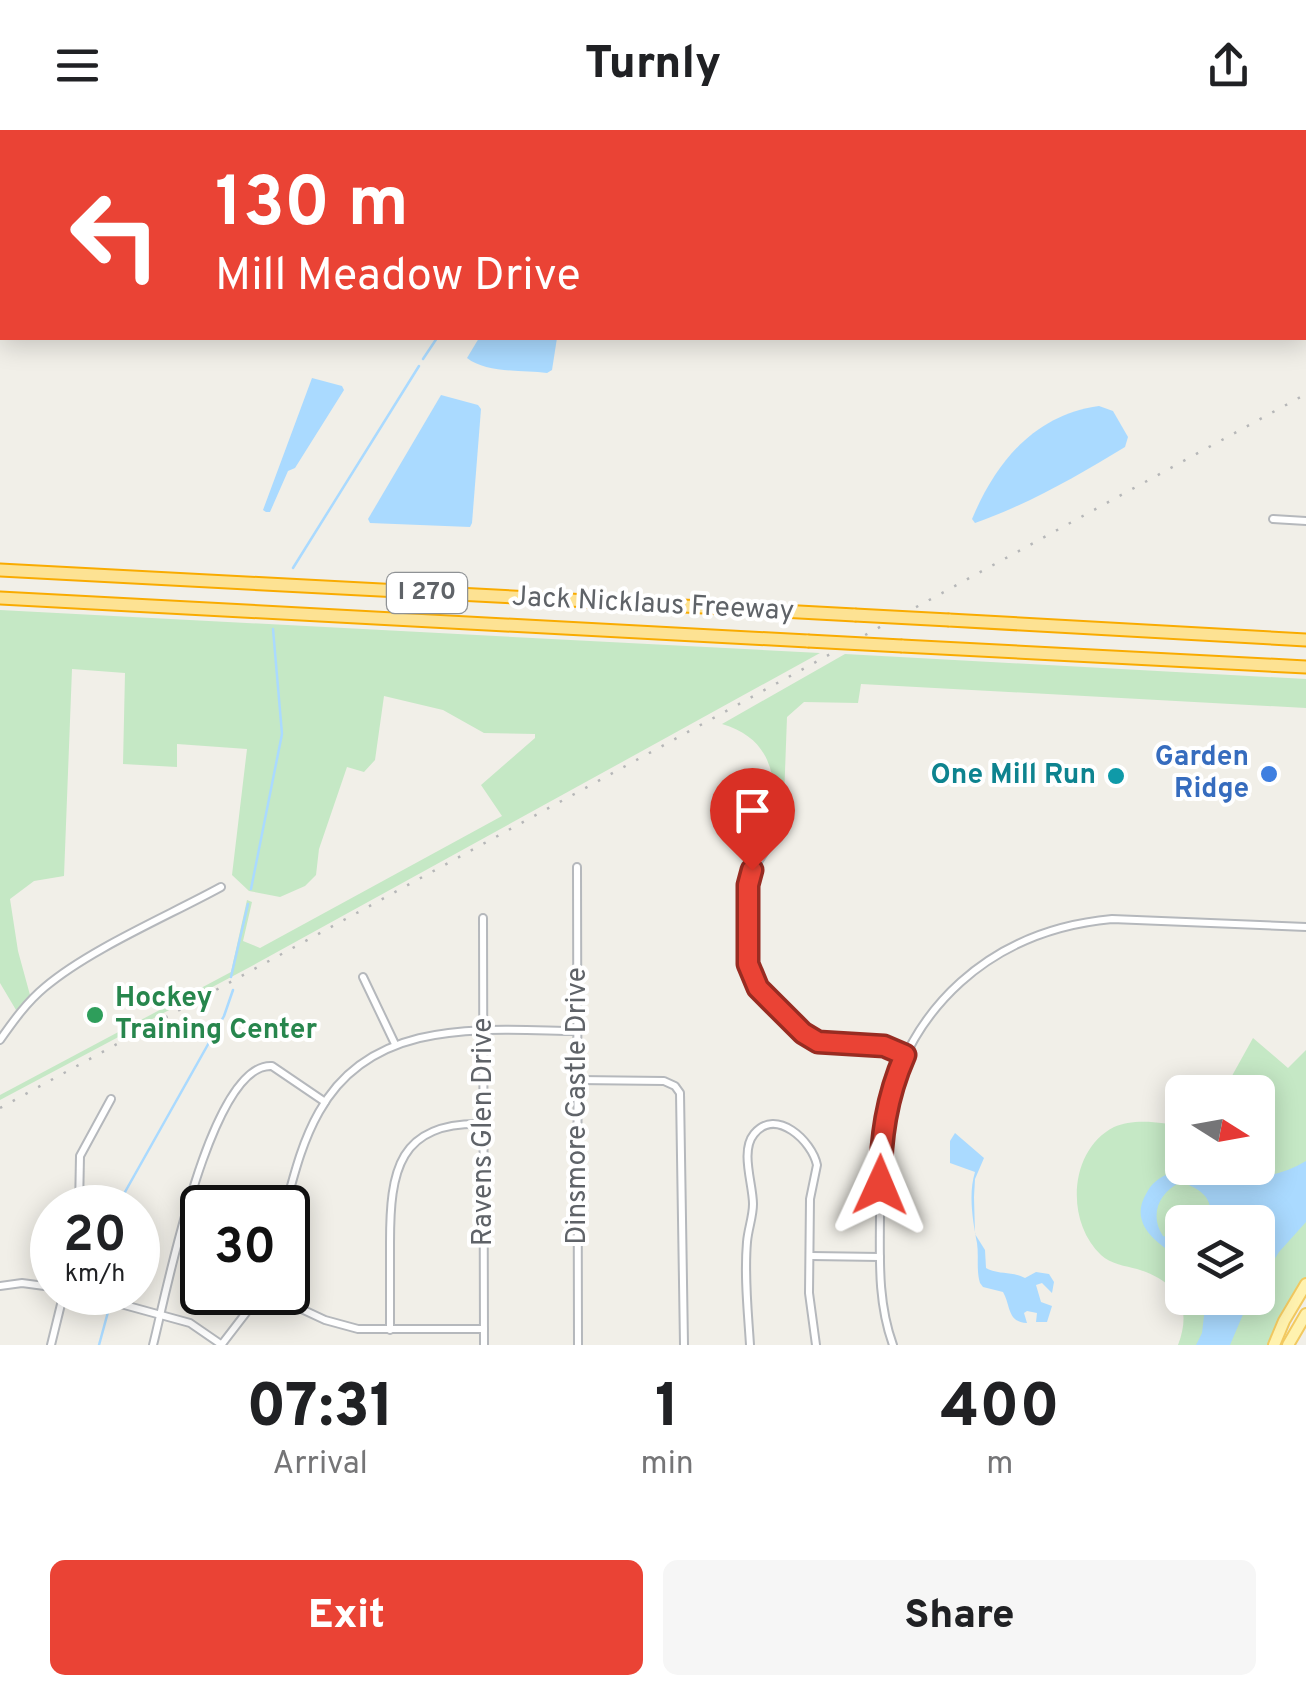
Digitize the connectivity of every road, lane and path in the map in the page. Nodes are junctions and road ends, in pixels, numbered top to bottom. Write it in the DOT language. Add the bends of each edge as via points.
graph roads {
  1 [pos="1274,519"];
  2 [pos="1306,521"];
  3 [pos="0,570"];
  4 [pos="0,598"];
  5 [pos="1306,640"];
  6 [pos="1306,667"];
  7 [pos="767,848"];
  8 [pos="578,867"];
  9 [pos="221,887"];
  10 [pos="483,918"];
  11 [pos="1306,927"];
  12 [pos="364,977"];
  13 [pos="484,1030"];
  14 [pos="578,1031"];
  15 [pos="0,1040"];
  16 [pos="394,1044"];
  17 [pos="905,1055"];
  18 [pos="578,1080"];
  19 [pos="111,1099"];
  20 [pos="325,1102"];
  21 [pos="484,1124"];
  22 [pos="79,1185"];
  23 [pos="292,1185"];
  24 [pos="811,1256"];
  25 [pos="880,1257"];
  26 [pos="30,1283"];
  27 [pos="1306,1284"];
  28 [pos="0,1286"];
  29 [pos="310,1312"];
  30 [pos="161,1314"];
  31 [pos="1306,1314"];
  32 [pos="58,1315"];
  33 [pos="245,1315"];
  34 [pos="484,1329"];
  35 [pos="390,1330"];
  36 [pos="222,1344"];
  37 [pos="50,1345"];
  38 [pos="153,1345"];
  39 [pos="484,1345"];
  40 [pos="578,1345"];
  41 [pos="684,1345"];
  42 [pos="750,1345"];
  43 [pos="816,1345"];
  44 [pos="893,1345"];
  45 [pos="1274,1345"];
  46 [pos="1288,1345"];
  1 -- 2 [label="street"];
  3 -- 5 [label="highway, Jack Nicklaus Freeway / I 270, bridge"];
  4 -- 6 [label="highway, Jack Nicklaus Freeway / I 270, bridge"];
  7 -- 17 [label="street" via="748,885 754,982 810,1039 884,1046"];
  8 -- 14 [label="street, Dinsmore Castle Drive"];
  9 -- 15 [label="street" via="80,963 20,1012"];
  10 -- 13 [label="street, Ravens Glen Drive"];
  11 -- 17 [label="street" via="1112,918 1054,928 982,964 937,1006"];
  12 -- 16 [label="street"];
  13 -- 14 [label="street"];
  13 -- 16 [label="street"];
  13 -- 21 [label="street, Ravens Glen Drive"];
  14 -- 18 [label="street, Dinsmore Castle Drive"];
  16 -- 20 [label="street" via="348,1076"];
  17 -- 25 [label="street" via="882,1130"];
  18 -- 40 [label="street, Dinsmore Castle Drive"];
  18 -- 41 [label="street" via="664,1080 682,1097"];
  19 -- 22 [label="street" via="80,1156"];
  20 -- 23 [label="street"];
  20 -- 30 [label="street" via="272,1066 244,1077 199,1164"];
  21 -- 34 [label="street, Ravens Glen Drive"];
  21 -- 35 [label="street" via="430,1132 397,1165 390,1200"];
  24 -- 25 [label="street"];
  24 -- 42 [label="street" via="817,1165 802,1136 764,1126 750,1141"];
  24 -- 43 [label="street" via="808,1292"];
  25 -- 44 [label="street"];
  26 -- 28 [label="street"];
  27 -- 45 [label="main road"];
  29 -- 35 [label="street" via="346,1327"];
  30 -- 36 [label="street" via="199,1327"];
  30 -- 38 [label="street"];
  31 -- 46 [label="main road"];
  32 -- 37 [label="street"];
  33 -- 36 [label="street"];
  34 -- 35 [label="street"];
  34 -- 39 [label="street, Ravens Glen Drive"];
}
